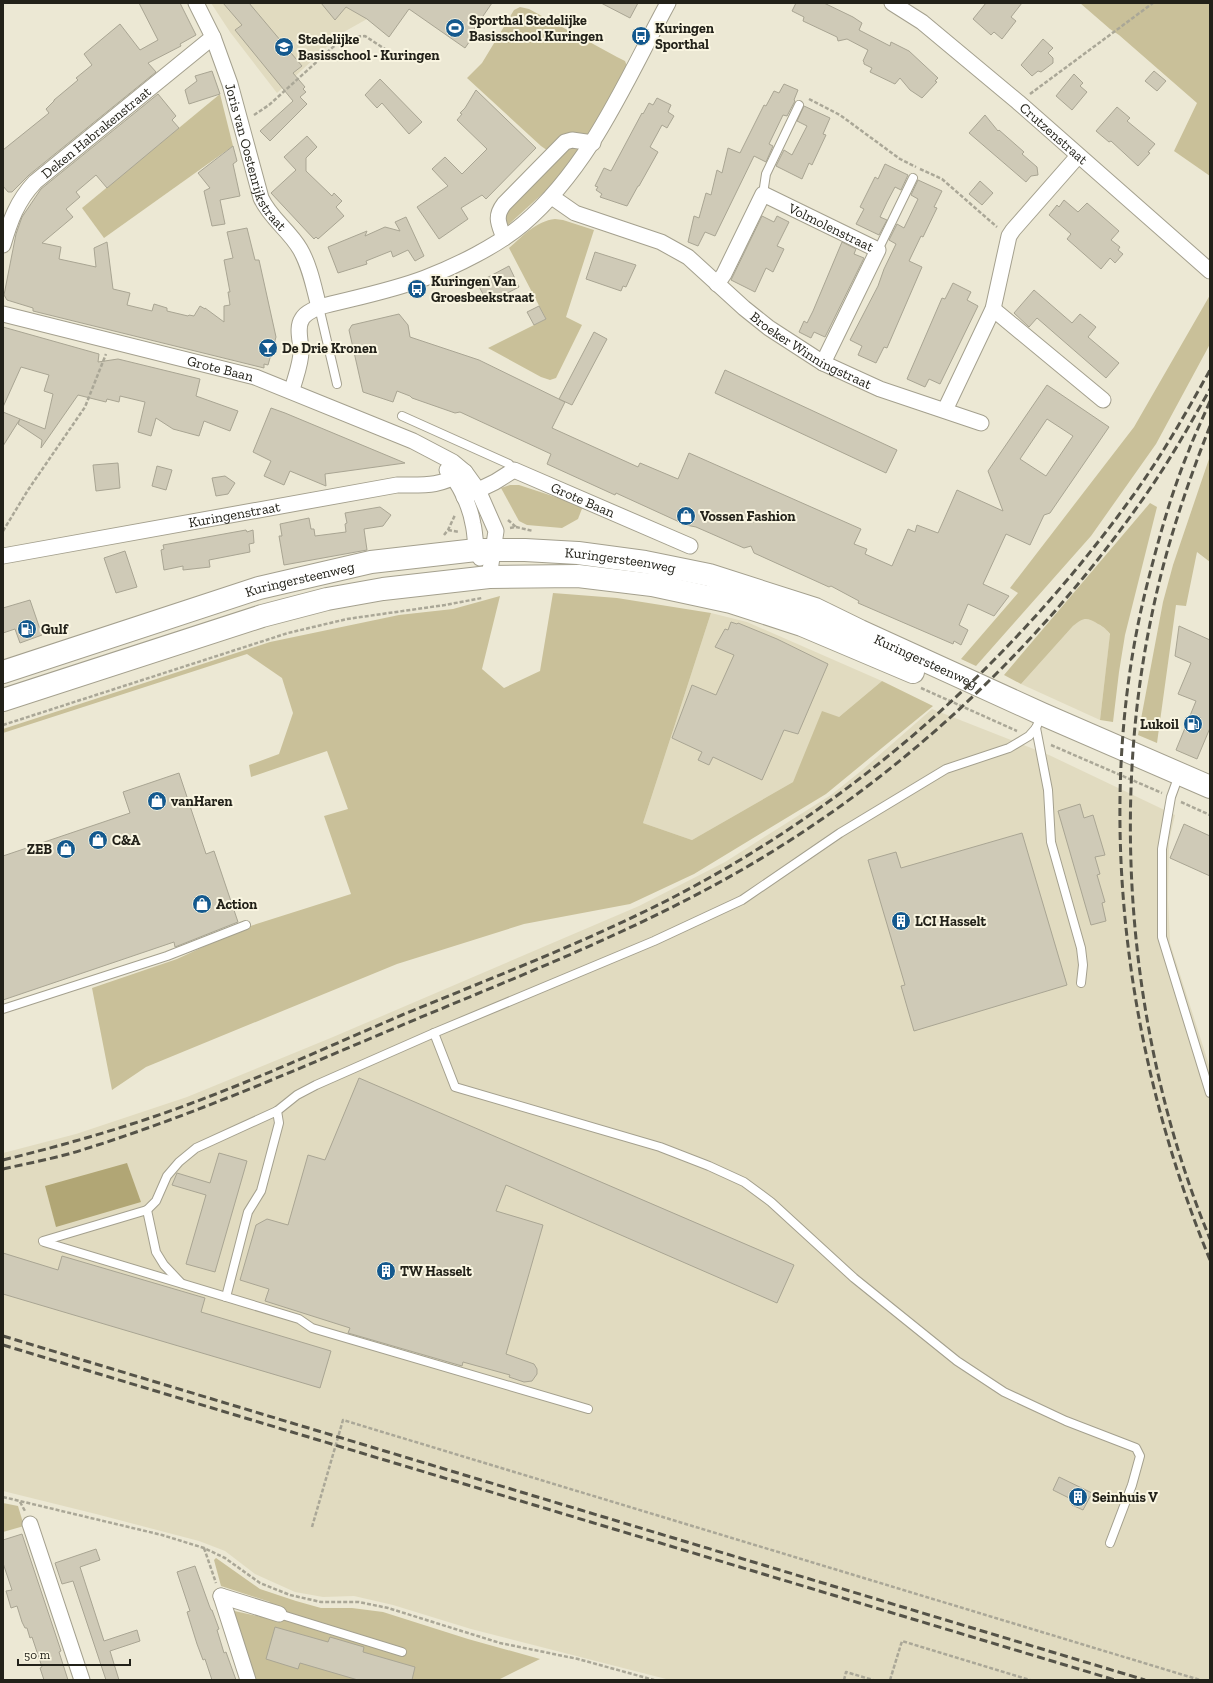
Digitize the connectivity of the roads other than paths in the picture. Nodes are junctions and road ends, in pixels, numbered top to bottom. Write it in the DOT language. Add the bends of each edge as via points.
graph roads {
  1 [pos="196,3"];
  2 [pos="668,3"];
  3 [pos="892,3"];
  4 [pos="213,37"];
  5 [pos="799,105"];
  6 [pos="592,143"];
  7 [pos="1078,156"];
  8 [pos="913,178"];
  9 [pos="763,194"];
  10 [pos="552,197"];
  11 [pos="504,238"];
  12 [pos="3,245"];
  13 [pos="878,250"];
  14 [pos="1210,271"];
  15 [pos="717,284"];
  16 [pos="319,307"];
  17 [pos="993,309"];
  18 [pos="3,314"];
  19 [pos="823,363"];
  20 [pos="336,384"];
  21 [pos="292,390"];
  22 [pos="1102,400"];
  23 [pos="945,410"];
  24 [pos="402,416"];
  25 [pos="981,423"];
  26 [pos="514,470"];
  27 [pos="459,475"];
  28 [pos="478,490"];
  29 [pos="464,497"];
  30 [pos="690,546"];
  31 [pos="485,550"];
  32 [pos="3,556"];
  33 [pos="489,586"];
  34 [pos="3,672"];
  35 [pos="3,700"];
  36 [pos="1036,729"];
  37 [pos="1175,786"];
  38 [pos="1210,787"];
  39 [pos="1210,803"];
  40 [pos="246,925"];
  41 [pos="1081,983"];
  42 [pos="3,1009"];
  43 [pos="434,1033"];
  44 [pos="1210,1093"];
  45 [pos="277,1111"];
  46 [pos="146,1210"];
  47 [pos="183,1284"];
  48 [pos="226,1297"];
  49 [pos="588,1409"];
  50 [pos="30,1524"];
  51 [pos="1110,1543"];
  52 [pos="279,1614"];
  53 [pos="402,1652"];
  54 [pos="82,1680"];
  55 [pos="248,1680"];
  1 -- 4 [label="street, Joris van Oostenrijkstraat"];
  2 -- 6 [label="street"];
  3 -- 7 [label="street, Crutzenstraat" via="922,22"];
  4 -- 12 [label="street, Deken Habrakenstraat" via="35,182 17,205"];
  4 -- 16 [label="street, Joris van Oostenrijkstraat" via="242,123 261,198 266,209 300,248"];
  5 -- 9 [label="lane" via="766,174"];
  6 -- 10 [label="street"];
  6 -- 11 [label="street" via="572,140 565,142 504,204 499,211 498,222"];
  7 -- 14 [label="street, Crutzenstraat"];
  7 -- 17 [label="street" via="1009,236"];
  8 -- 13 [label="lane"];
  9 -- 13 [label="street, Volmolenstraat"];
  9 -- 15 [label="street"];
  10 -- 11 [label="street"];
  10 -- 15 [label="street, Broeker Winningstraat" via="575,214 661,242 688,257"];
  11 -- 16 [label="street" via="467,259 423,279"];
  13 -- 19 [label="street, Volmolenstraat"];
  15 -- 19 [label="street, Broeker Winningstraat" via="769,328"];
  16 -- 20 [label="lane, Joris van Oostenrijkstraat"];
  16 -- 21 [label="street" via="309,312 299,326 300,362"];
  17 -- 22 [label="street"];
  17 -- 23 [label="street"];
  18 -- 21 [label="street, Grote Baan" via="255,377"];
  19 -- 23 [label="street, Broeker Winningstraat" via="880,389"];
  21 -- 27 [label="street, Grote Baan" via="413,441 453,462"];
  23 -- 25 [label="street, Broeker Winningstraat"];
  24 -- 26 [label="lane" via="509,464"];
  26 -- 28 [label="street"];
  26 -- 30 [label="street, Grote Baan"];
  27 -- 28 [label="street, Grote Baan"];
  27 -- 29 [label="street, Grote Baan"];
  27 -- 32 [label="street, Kuringenstraat" via="434,485 397,485"];
  28 -- 29 [label="street"];
  28 -- 31 [label="street, Grote Baan" via="496,530"];
  29 -- 31 [label="street, Grote Baan"];
  31 -- 33 [label="street, Grote Baan"];
  31 -- 34 [label="main road, Kuringersteenweg" via="371,562 260,588"];
  31 -- 36 [label="main road, Kuringersteenweg" via="578,553 645,562 710,575 815,609"];
  33 -- 35 [label="main road, Kuringersteenweg" via="391,588 327,599 262,616"];
  33 -- 36 [label="main road, Kuringersteenweg" via="578,576 652,585 730,602 802,624"];
  36 -- 37 [label="main road, Kuringersteenweg"];
  36 -- 41 [label="lane" via="1048,790 1051,842 1081,948"];
  36 -- 43 [label="lane" via="1009,748 946,769 840,833 742,900 654,941"];
  37 -- 38 [label="main road, Kuringersteenweg"];
  37 -- 39 [label="main road, Kuringersteenweg"];
  37 -- 44 [label="lane" via="1162,849 1162,937"];
  40 -- 42 [label="lane" via="167,956"];
  43 -- 45 [label="lane" via="297,1095"];
  43 -- 51 [label="lane" via="455,1087 660,1147 744,1182 771,1202 866,1288 957,1361 1004,1392 1066,1421 1136,1448 1140,1456"];
  45 -- 46 [label="lane" via="196,1148 167,1176 156,1201"];
  45 -- 48 [label="lane" via="279,1123 261,1191 248,1212"];
  46 -- 47 [label="lane" via="156,1252 164,1265"];
  46 -- 47 [label="lane" via="43,1241"];
  47 -- 48 [label="lane"];
  48 -- 49 [label="lane" via="299,1318 312,1328"];
  50 -- 54 [label="street"];
  52 -- 53 [label="lane"];
  52 -- 55 [label="street" via="221,1596"];
}
